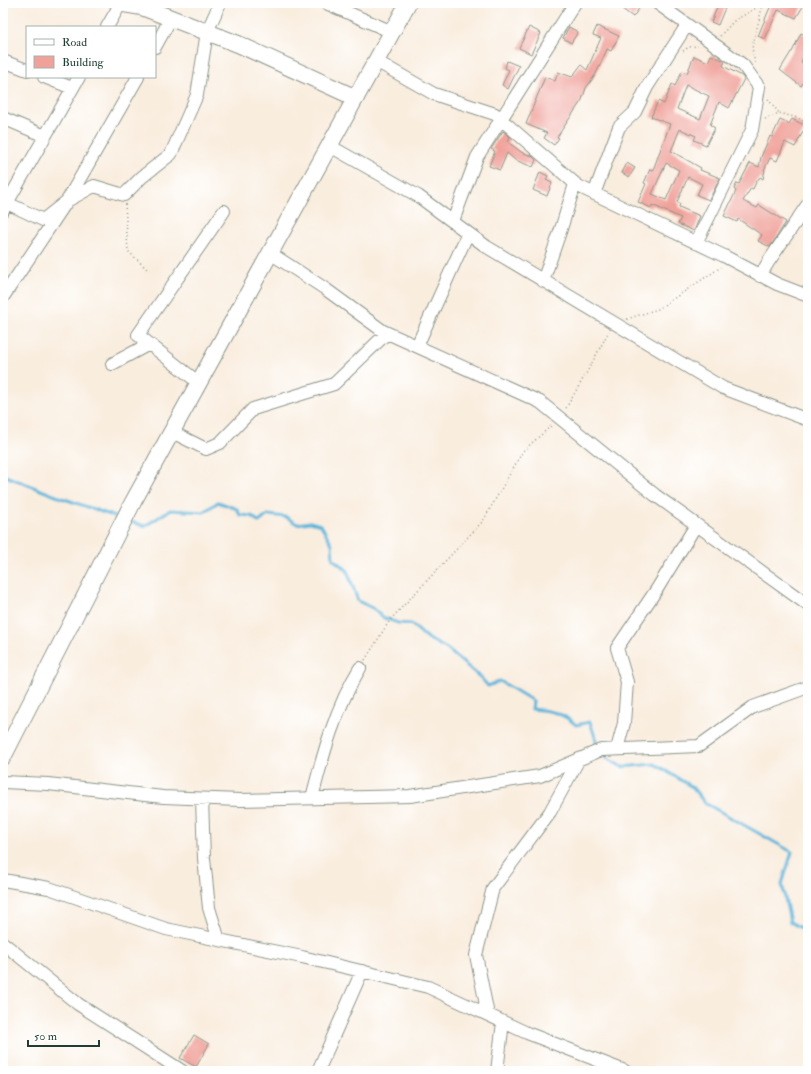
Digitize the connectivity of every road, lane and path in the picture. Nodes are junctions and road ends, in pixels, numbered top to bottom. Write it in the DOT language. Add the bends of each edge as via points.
graph roads {
  1 [pos="119,3"];
  2 [pos="220,3"];
  3 [pos="326,3"];
  4 [pos="408,3"];
  5 [pos="575,3"];
  6 [pos="657,3"];
  7 [pos="763,3"];
  8 [pos="148,6"];
  9 [pos="171,18"];
  10 [pos="687,25"];
  11 [pos="108,26"];
  12 [pos="208,32"];
  13 [pos="392,32"];
  14 [pos="714,44"];
  15 [pos="156,45"];
  16 [pos="682,52"];
  17 [pos="3,61"];
  18 [pos="376,61"];
  19 [pos="755,64"];
  20 [pos="26,70"];
  21 [pos="47,78"];
  22 [pos="78,78"];
  23 [pos="137,78"];
  24 [pos="759,87"];
  25 [pos="72,88"];
  26 [pos="356,98"];
  27 [pos="779,113"];
  28 [pos="3,118"];
  29 [pos="502,120"];
  30 [pos="753,123"];
  31 [pos="808,123"];
  32 [pos="45,136"];
  33 [pos="330,146"];
  34 [pos="575,184"];
  35 [pos="594,194"];
  36 [pos="124,195"];
  37 [pos="6,201"];
  38 [pos="68,201"];
  39 [pos="808,204"];
  40 [pos="224,212"];
  41 [pos="453,221"];
  42 [pos="468,233"];
  43 [pos="696,243"];
  44 [pos="270,253"];
  45 [pos="731,260"];
  46 [pos="150,271"];
  47 [pos="760,276"];
  48 [pos="543,281"];
  49 [pos="808,296"];
  50 [pos="3,297"];
  51 [pos="613,324"];
  52 [pos="387,333"];
  53 [pos="149,344"];
  54 [pos="417,346"];
  55 [pos="112,364"];
  56 [pos="199,383"];
  57 [pos="560,418"];
  58 [pos="808,420"];
  59 [pos="172,432"];
  60 [pos="696,525"];
  61 [pos="808,605"];
  62 [pos="360,668"];
  63 [pos="808,688"];
  64 [pos="617,749"];
  65 [pos="3,757"];
  66 [pos="579,759"];
  67 [pos="3,782"];
  68 [pos="202,798"];
  69 [pos="312,798"];
  70 [pos="3,880"];
  71 [pos="219,940"];
  72 [pos="3,943"];
  73 [pos="362,971"];
  74 [pos="488,1015"];
  75 [pos="503,1022"];
  76 [pos="182,1071"];
  77 [pos="318,1071"];
  78 [pos="497,1071"];
  79 [pos="625,1071"];
  1 -- 8 [label="main road"];
  1 -- 11 [label="street"];
  2 -- 12 [label="street"];
  3 -- 13 [label="street"];
  4 -- 13 [label="main road"];
  5 -- 29 [label="street"];
  6 -- 10 [label="street"];
  7 -- 14 [label="path" via="734,21"];
  7 -- 19 [label="path" via="752,48"];
  8 -- 9 [label="main road"];
  9 -- 12 [label="main road"];
  9 -- 15 [label="street"];
  10 -- 14 [label="street"];
  10 -- 35 [label="street" via="646,87 635,112 619,127"];
  12 -- 26 [label="main road"];
  12 -- 36 [label="street" via="198,95 171,154"];
  13 -- 18 [label="main road"];
  14 -- 16 [label="path" via="689,47"];
  14 -- 24 [label="street" via="743,65"];
  17 -- 20 [label="street"];
  18 -- 26 [label="main road"];
  18 -- 29 [label="street" via="434,94 495,114"];
  21 -- 25 [label="street"];
  22 -- 25 [label="street"];
  23 -- 38 [label="street"];
  24 -- 27 [label="path"];
  24 -- 30 [label="street"];
  25 -- 32 [label="street"];
  26 -- 33 [label="main road"];
  27 -- 30 [label="path"];
  27 -- 31 [label="path"];
  28 -- 32 [label="street"];
  29 -- 34 [label="street"];
  29 -- 41 [label="street" via="477,157"];
  30 -- 43 [label="street" via="752,130"];
  32 -- 37 [label="street"];
  33 -- 41 [label="street" via="418,196"];
  33 -- 44 [label="main road"];
  34 -- 35 [label="street"];
  34 -- 48 [label="street"];
  35 -- 43 [label="street"];
  36 -- 38 [label="street" via="94,186"];
  36 -- 46 [label="path" via="128,251"];
  37 -- 38 [label="street" via="43,220"];
  38 -- 50 [label="street"];
  39 -- 47 [label="street"];
  40 -- 53 [label="street" via="138,335"];
  41 -- 42 [label="street"];
  42 -- 48 [label="street"];
  42 -- 54 [label="street"];
  43 -- 45 [label="street"];
  44 -- 52 [label="street"];
  44 -- 56 [label="main road"];
  45 -- 47 [label="street"];
  45 -- 51 [label="path" via="658,309"];
  47 -- 49 [label="street"];
  48 -- 51 [label="street"];
  51 -- 57 [label="path"];
  51 -- 58 [label="street" via="723,388"];
  52 -- 54 [label="street"];
  52 -- 59 [label="street" via="334,384 252,409 220,443 206,449"];
  53 -- 55 [label="street"];
  53 -- 56 [label="street"];
  54 -- 57 [label="street" via="540,402"];
  56 -- 59 [label="main road"];
  57 -- 60 [label="street"];
  57 -- 62 [label="path" via="523,452 483,521 390,620"];
  59 -- 65 [label="main road" via="133,502"];
  60 -- 61 [label="street"];
  60 -- 64 [label="street" via="618,648 627,682 624,723"];
  62 -- 69 [label="street" via="351,682 325,748"];
  63 -- 64 [label="street" via="753,708 699,746"];
  64 -- 66 [label="street" via="601,750"];
  66 -- 69 [label="street" via="540,776 410,796"];
  66 -- 74 [label="street" via="550,812 493,888 476,955"];
  67 -- 68 [label="street" via="48,784 164,797"];
  68 -- 69 [label="street"];
  68 -- 71 [label="street" via="209,908"];
  70 -- 71 [label="street" via="49,888 166,929"];
  71 -- 73 [label="street"];
  72 -- 76 [label="street" via="78,1004"];
  73 -- 74 [label="street" via="428,987"];
  73 -- 77 [label="street"];
  74 -- 75 [label="street"];
  75 -- 78 [label="street"];
  75 -- 79 [label="street"];
}
